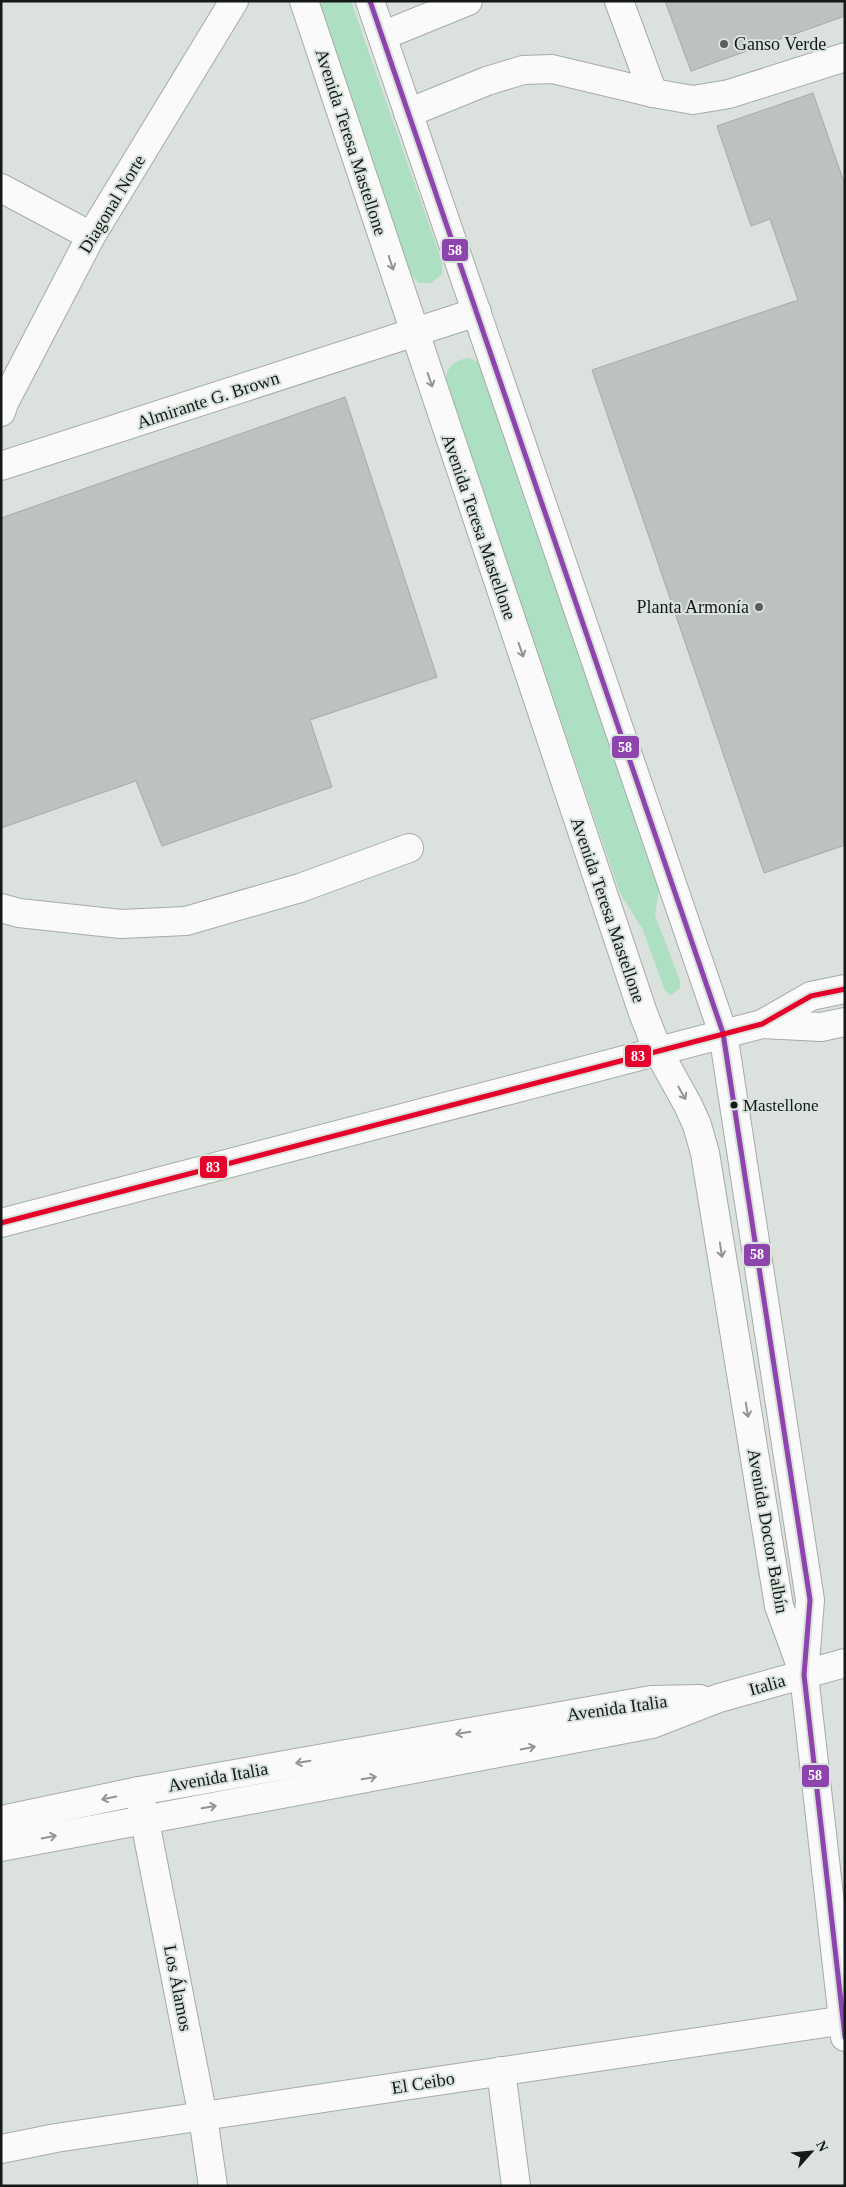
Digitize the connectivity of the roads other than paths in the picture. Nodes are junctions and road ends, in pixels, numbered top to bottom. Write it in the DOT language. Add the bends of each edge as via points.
graph roads {
  1 [pos="234,1"];
  2 [pos="304,1"];
  3 [pos="370,1"];
  4 [pos="468,1"];
  5 [pos="619,1"];
  6 [pos="382,36"];
  7 [pos="845,57"];
  8 [pos="653,93"];
  9 [pos="408,113"];
  10 [pos="1,188"];
  11 [pos="91,236"];
  12 [pos="477,312"];
  13 [pos="414,334"];
  14 [pos="1,412"];
  15 [pos="1,466"];
  16 [pos="409,848"];
  17 [pos="1,908"];
  18 [pos="845,989"];
  19 [pos="845,1022"];
  20 [pos="762,1024"];
  21 [pos="723,1033"];
  22 [pos="658,1051"];
  23 [pos="1,1223"];
  24 [pos="845,1663"];
  25 [pos="804,1674"];
  26 [pos="719,1698"];
  27 [pos="139,1791"];
  28 [pos="146,1818"];
  29 [pos="1,1820"];
  30 [pos="1,1846"];
  31 [pos="844,2026"];
  32 [pos="502,2071"];
  33 [pos="203,2117"];
  34 [pos="1,2149"];
  35 [pos="213,2186"];
  36 [pos="516,2186"];
  1 -- 11 [label="street, Diagonal Norte"];
  2 -- 13 [label="street, Avenida Teresa Mastellone, one-way"];
  3 -- 6 [label="street"];
  4 -- 6 [label="street"];
  5 -- 8 [label="street"];
  6 -- 9 [label="street"];
  7 -- 8 [label="street" via="729,94 693,100"];
  8 -- 9 [label="street" via="552,69 523,70"];
  9 -- 12 [label="street"];
  10 -- 11 [label="street"];
  11 -- 14 [label="street, Diagonal Norte"];
  12 -- 13 [label="street, Almirante G. Brown"];
  12 -- 21 [label="street"];
  13 -- 15 [label="street, Almirante G. Brown"];
  13 -- 22 [label="street, Avenida Teresa Mastellone, one-way"];
  16 -- 17 [label="street" via="300,888 186,921 121,924 19,913"];
  18 -- 20 [label="street" via="811,996"];
  19 -- 20 [label="street" via="820,1027"];
  20 -- 21 [label="street"];
  21 -- 22 [label="street"];
  21 -- 25 [label="street, Avenida Doctor Balbín" via="810,1600"];
  22 -- 23 [label="street"];
  22 -- 25 [label="street, Avenida Doctor Balbín, one-way" via="698,1125 705,1153 779,1606"];
  24 -- 25 [label="street, Italia"];
  25 -- 26 [label="street, Italia"];
  25 -- 31 [label="street"];
  26 -- 27 [label="street, Avenida Italia, one-way" via="651,1700"];
  28 -- 26 [label="street, Avenida Italia, one-way" via="652,1724"];
  27 -- 28 [label="street, Los Álamos"];
  27 -- 29 [label="street, Avenida Italia, one-way"];
  30 -- 28 [label="street, Avenida Italia, one-way"];
  28 -- 33 [label="street, Los Álamos"];
  31 -- 32 [label="street, El Ceibo"];
  32 -- 33 [label="street, El Ceibo"];
  32 -- 36 [label="street"];
  33 -- 34 [label="street, El Ceibo"];
  33 -- 35 [label="street, Los Álamos"];
}
